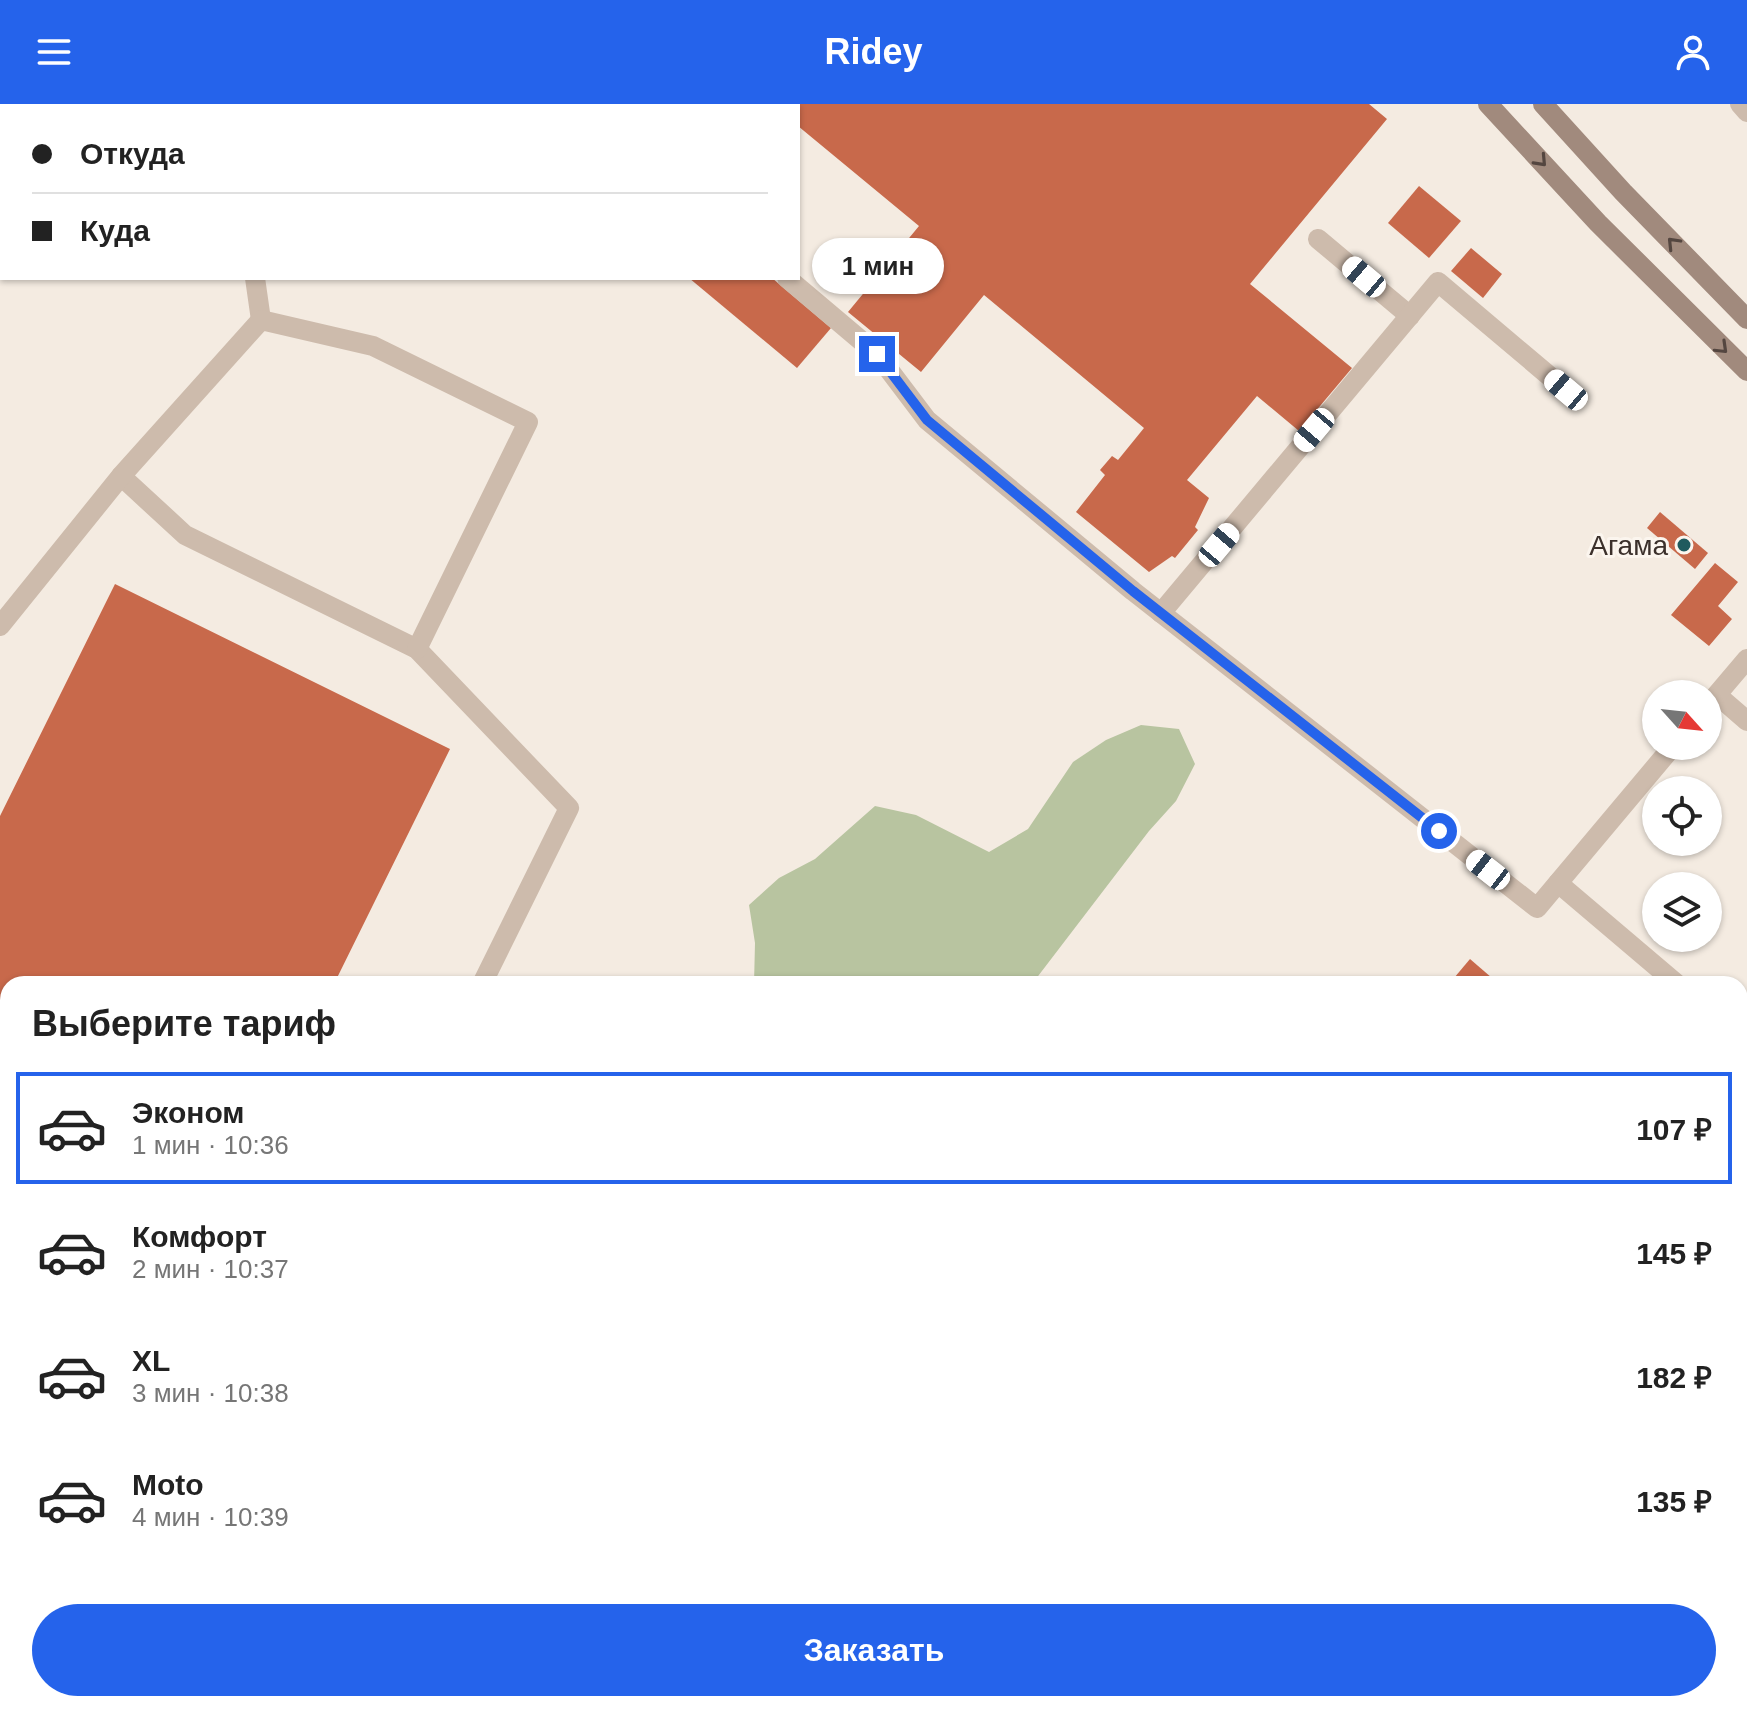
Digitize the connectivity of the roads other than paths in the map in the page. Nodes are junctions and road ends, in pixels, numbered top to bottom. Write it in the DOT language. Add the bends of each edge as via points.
graph roads {
  1 [pos="1488,104"];
  2 [pos="1543,104"];
  3 [pos="1740,104"];
  4 [pos="1747,112"];
  5 [pos="1318,239"];
  6 [pos="255,280"];
  7 [pos="789,280"];
  8 [pos="1410,316"];
  9 [pos="1747,319"];
  10 [pos="261,320"];
  11 [pos="1747,371"];
  12 [pos="1566,390"];
  13 [pos="121,476"];
  14 [pos="1161,613"];
  15 [pos="0,626"];
  16 [pos="417,649"];
  17 [pos="1747,659"];
  18 [pos="1722,688"];
  19 [pos="1722,706"];
  20 [pos="1747,721"];
  21 [pos="1661,760"];
  22 [pos="1558,883"];
  23 [pos="486,976"];
  24 [pos="1668,976"];
  1 -- 11 [label="main road, one-way"];
  9 -- 2 [label="main road, one-way"];
  3 -- 4 [label="lane"];
  5 -- 8 [label="lane"];
  6 -- 10 [label="lane"];
  7 -- 14 [label="lane" via="877,354 927,420"];
  8 -- 12 [label="lane" via="1438,282"];
  8 -- 14 [label="lane"];
  10 -- 13 [label="lane"];
  10 -- 16 [label="lane" via="373,346 528,422"];
  13 -- 15 [label="lane"];
  13 -- 16 [label="lane" via="185,535"];
  14 -- 22 [label="lane" via="1537,908"];
  16 -- 23 [label="lane" via="569,808"];
  17 -- 18 [label="lane"];
  19 -- 20 [label="lane"];
  21 -- 22 [label="lane"];
  22 -- 24 [label="lane"];
}
